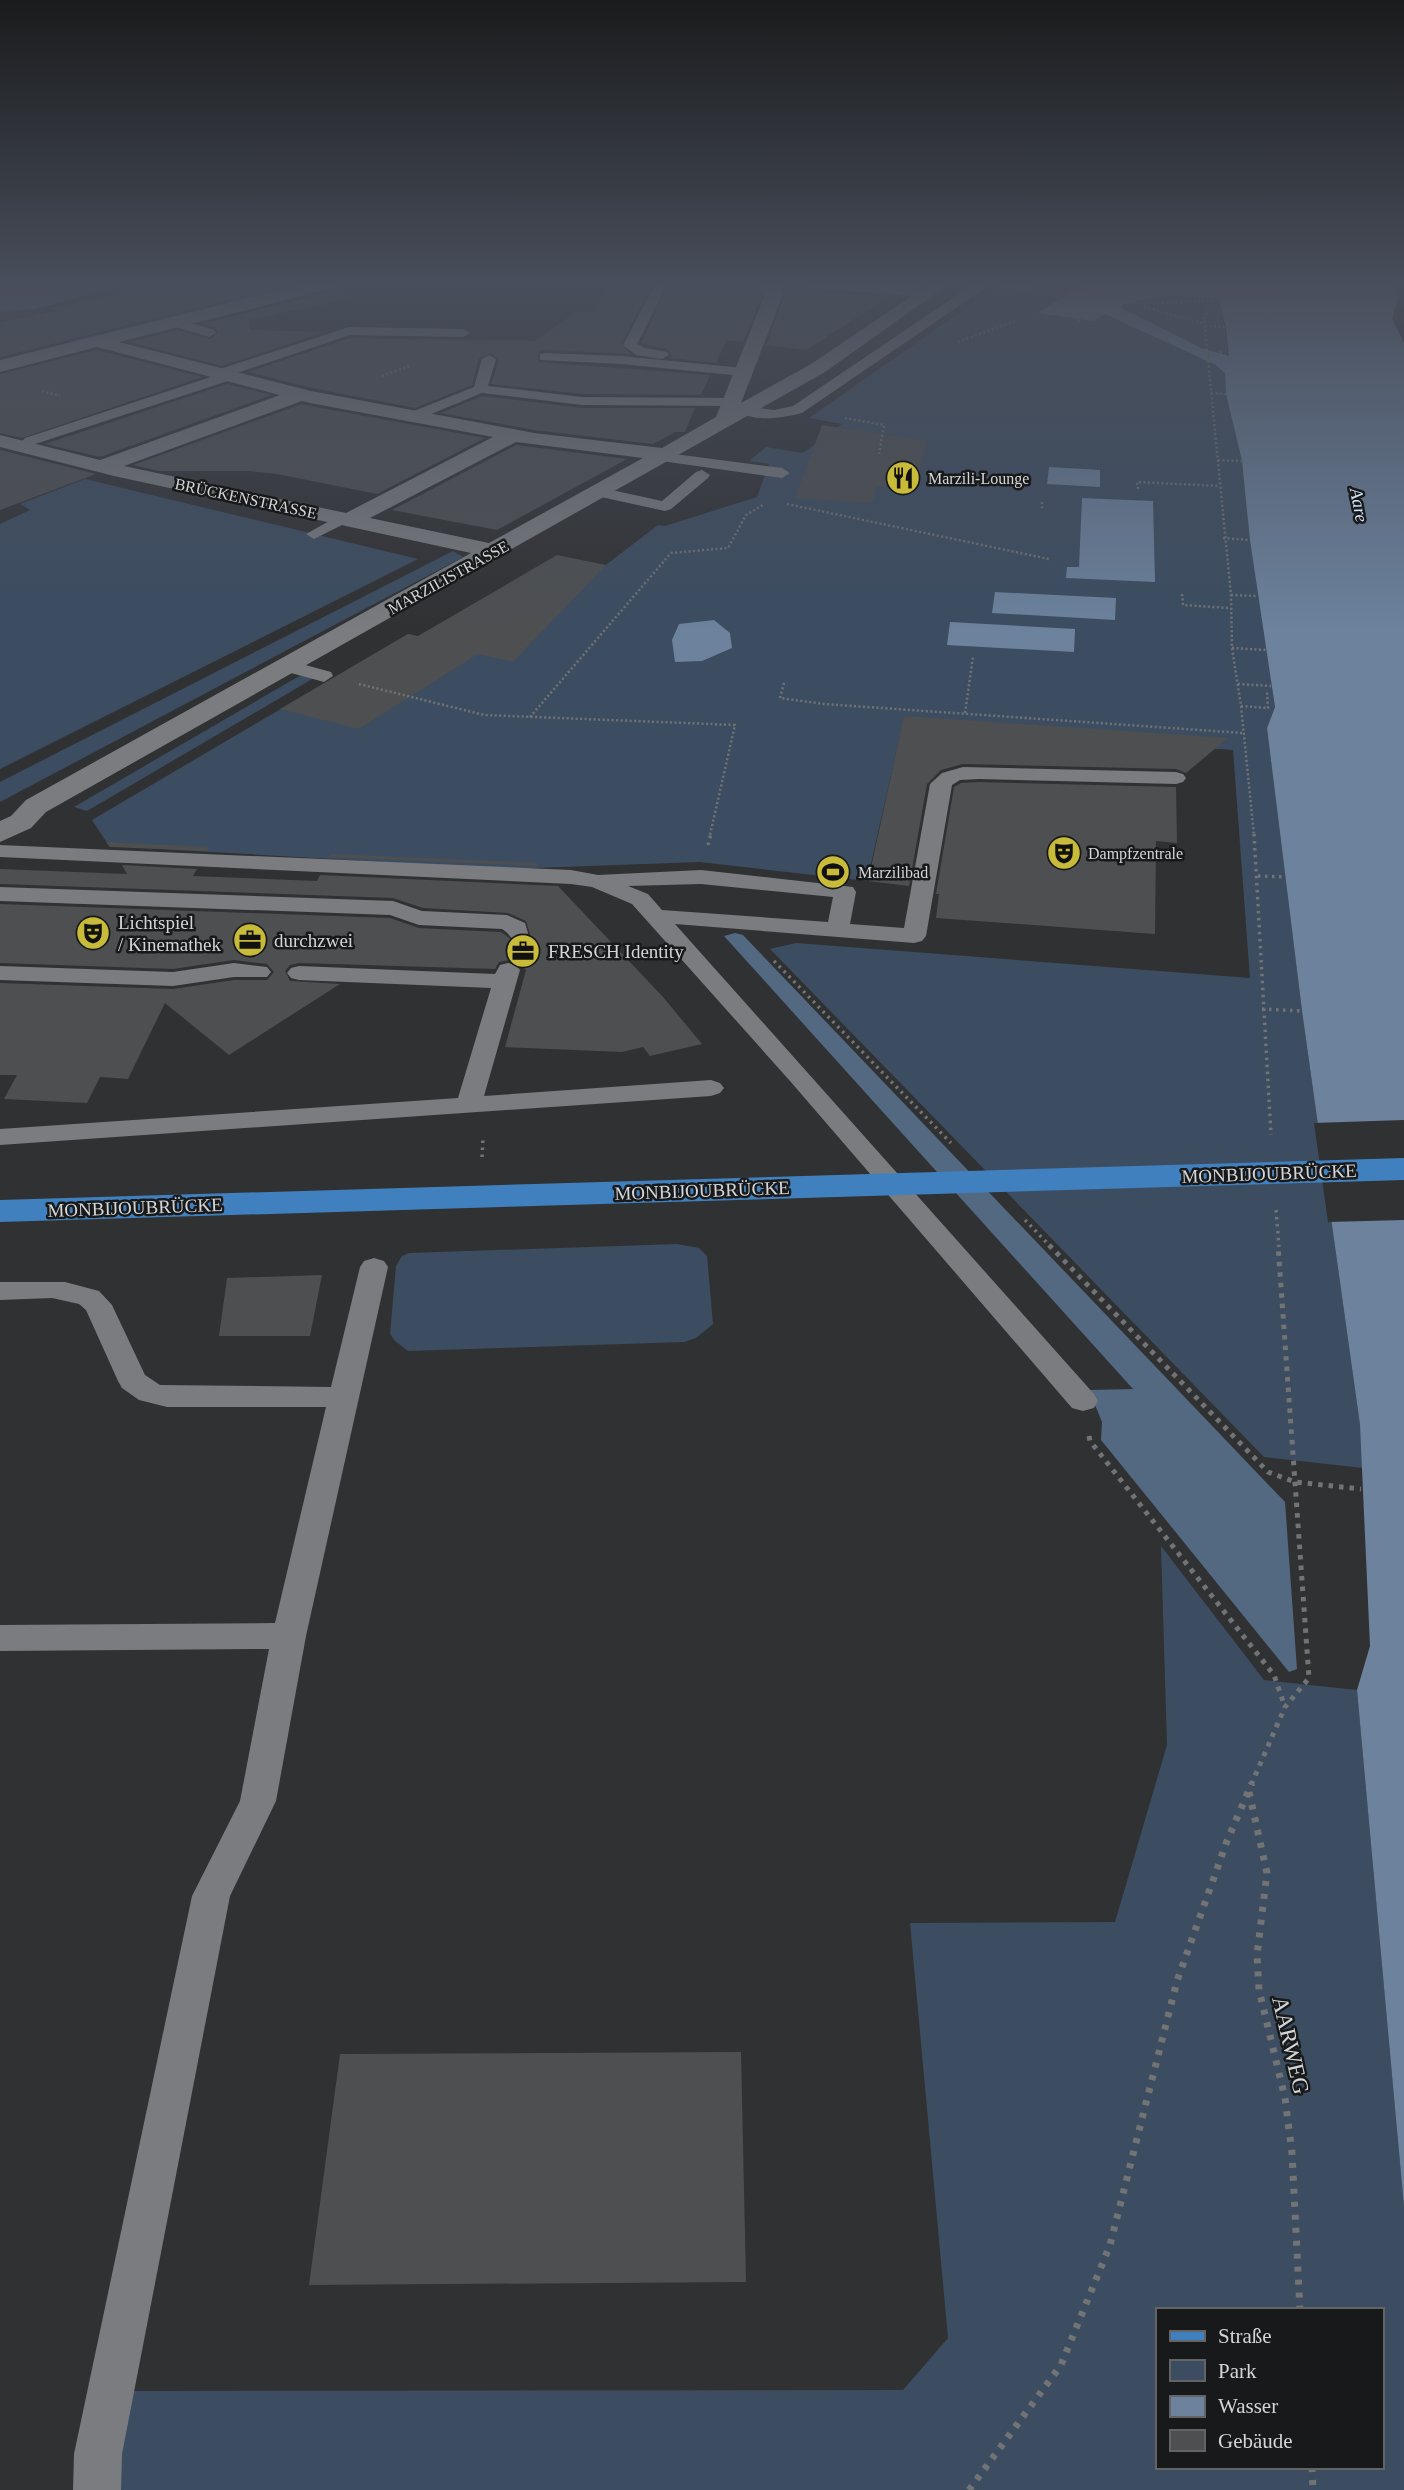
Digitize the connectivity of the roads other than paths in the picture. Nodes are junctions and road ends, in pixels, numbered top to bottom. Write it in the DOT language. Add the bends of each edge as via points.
graph roads {
  1 [pos="159,397"];
  2 [pos="293,397"];
  3 [pos="311,397"];
  4 [pos="460,397"];
  5 [pos="550,397"];
  6 [pos="735,397"];
  7 [pos="760,397"];
  8 [pos="816,397"];
  9 [pos="733,411"];
  10 [pos="414,416"];
  11 [pos="513,435"];
  12 [pos="0,441"];
  13 [pos="30,441"];
  14 [pos="661,455"];
  15 [pos="102,467"];
  16 [pos="782,473"];
  17 [pos="702,475"];
  18 [pos="598,492"];
  19 [pos="345,520"];
  20 [pos="314,534"];
  21 [pos="494,551"];
  22 [pos="287,666"];
  23 [pos="324,676"];
  24 [pos="1176,778"];
  25 [pos="36,806"];
  26 [pos="0,813"];
  27 [pos="0,833"];
  28 [pos="0,850"];
  29 [pos="597,881"];
  30 [pos="0,894"];
  31 [pos="656,916"];
  32 [pos="838,930"];
  33 [pos="517,933"];
  34 [pos="153,956"];
  35 [pos="258,972"];
  36 [pos="0,973"];
  37 [pos="299,973"];
  38 [pos="141,979"];
  39 [pos="711,1088"];
  40 [pos="469,1104"];
  41 [pos="0,1137"];
  42 [pos="1404,1169"];
  43 [pos="0,1212"];
  44 [pos="374,1267"];
  45 [pos="0,1291"];
  46 [pos="345,1397"];
  47 [pos="1083,1401"];
  48 [pos="289,1636"];
  49 [pos="0,1638"];
  50 [pos="97,2490"];
  1 -- 13 [label="lane"];
  2 -- 15 [label="street"];
  3 -- 10 [label="street"];
  4 -- 10 [label="lane"];
  5 -- 9 [label="lane"];
  6 -- 9 [label="street"];
  7 -- 9 [label="street, MARZILISTRASSE"];
  8 -- 9 [label="lane" via="797,410 774,414"];
  9 -- 14 [label="street, MARZILISTRASSE"];
  10 -- 11 [label="street"];
  11 -- 14 [label="street"];
  11 -- 19 [label="street"];
  12 -- 15 [label="street, BRÜCKENSTRASSE"];
  14 -- 16 [label="lane"];
  14 -- 18 [label="street, MARZILISTRASSE"];
  15 -- 19 [label="street, BRÜCKENSTRASSE"];
  17 -- 18 [label="lane" via="665,506"];
  18 -- 21 [label="street, MARZILISTRASSE"];
  19 -- 20 [label="lane"];
  19 -- 21 [label="street, BRÜCKENSTRASSE"];
  21 -- 22 [label="street, MARZILISTRASSE"];
  22 -- 23 [label="lane"];
  22 -- 25 [label="street, MARZILISTRASSE"];
  24 -- 32 [label="lane" via="951,776 940,784 914,936"];
  25 -- 26 [label="street, MARZILISTRASSE"];
  25 -- 27 [label="street, MARZILISTRASSE" via="21,822"];
  28 -- 29 [label="lane"];
  29 -- 31 [label="lane" via="640,899"];
  29 -- 32 [label="lane" via="701,877 845,892"];
  30 -- 33 [label="lane" via="180,909 393,908 419,918 507,922"];
  31 -- 32 [label="lane"];
  31 -- 47 [label="lane"];
  34 -- 38 [label="lane"];
  35 -- 38 [label="lane"];
  36 -- 38 [label="lane"];
  37 -- 40 [label="lane" via="506,975"];
  39 -- 40 [label="lane"];
  40 -- 41 [label="lane"];
  42 -- 43 [label="main road, MONBIJOUBRÜCKE"];
  44 -- 46 [label="lane"];
  45 -- 46 [label="lane" via="68,1292 93,1299 133,1381 150,1393 167,1398"];
  46 -- 48 [label="lane"];
  48 -- 49 [label="lane"];
  48 -- 50 [label="lane" via="258,1801 211,1896 98,2454"];
}
